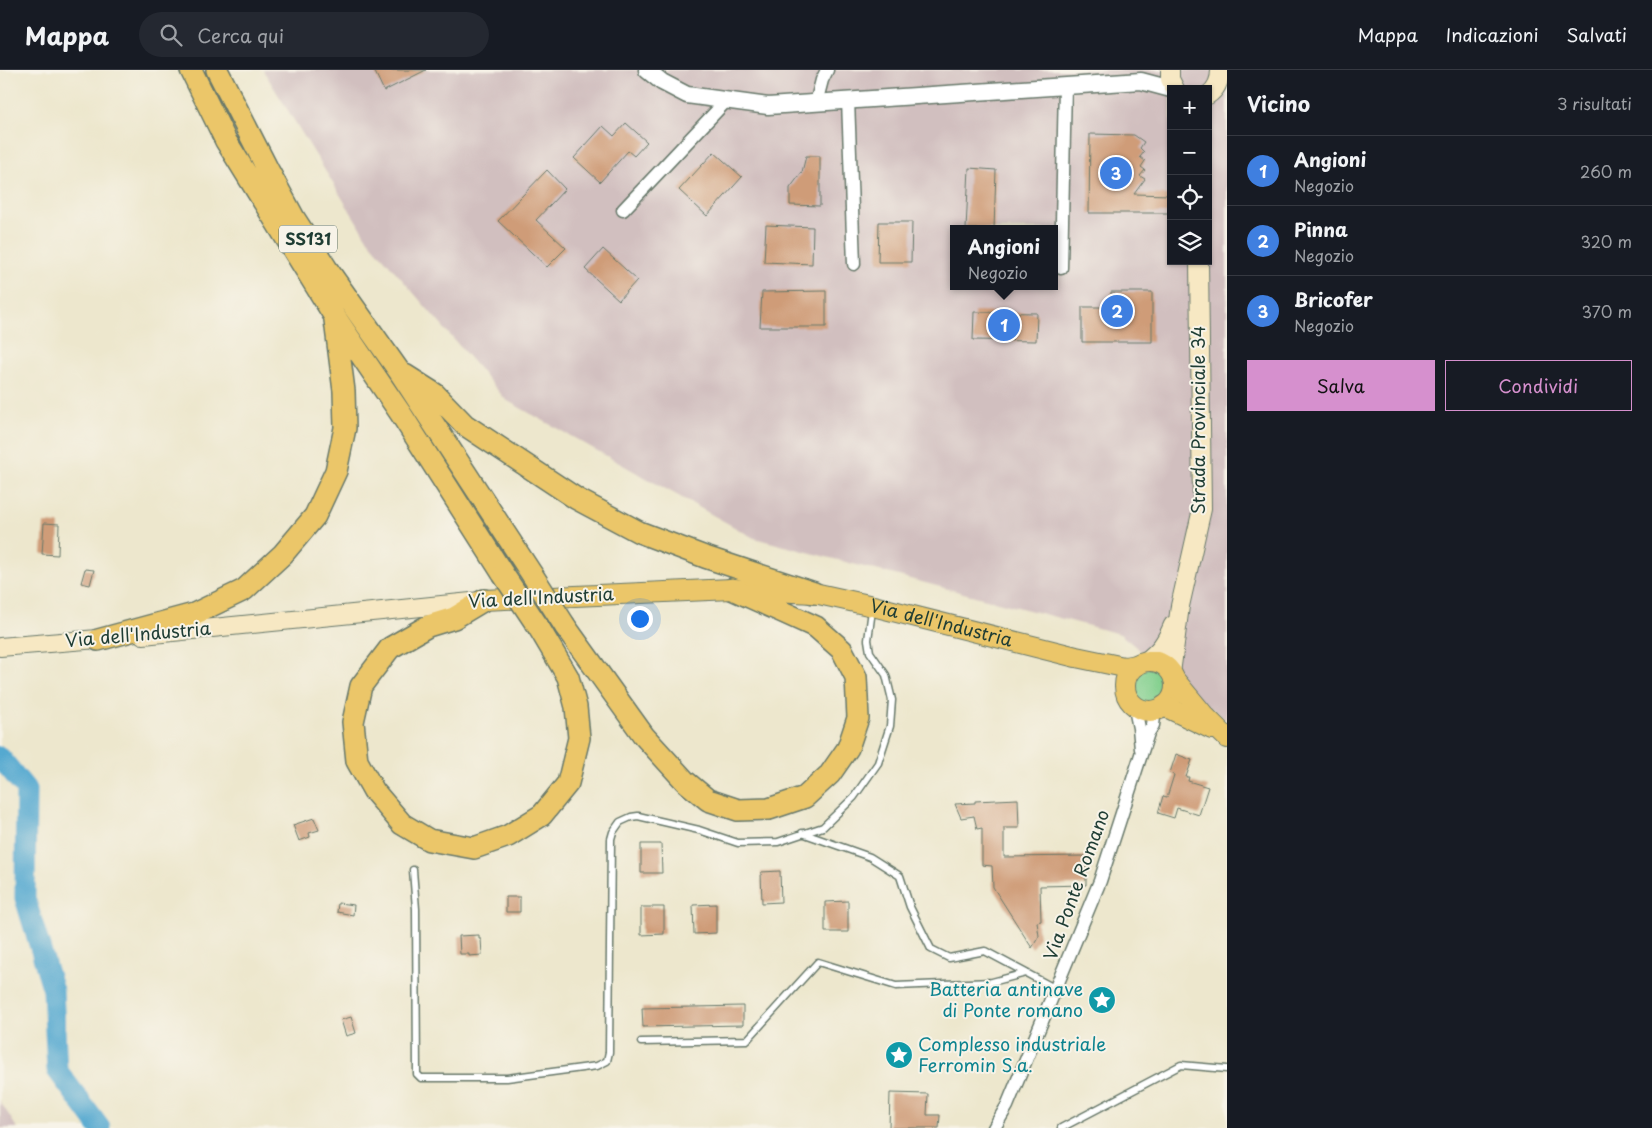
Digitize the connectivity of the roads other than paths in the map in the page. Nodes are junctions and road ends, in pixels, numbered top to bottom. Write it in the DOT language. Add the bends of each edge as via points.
graph roads {
  1 [pos="191,70"];
  2 [pos="217,70"];
  3 [pos="647,70"];
  4 [pos="827,70"];
  5 [pos="1165,70"];
  6 [pos="1170,70"];
  7 [pos="1144,81"];
  8 [pos="1172,85"];
  9 [pos="1065,86"];
  10 [pos="1167,87"];
  11 [pos="727,100"];
  12 [pos="848,100"];
  13 [pos="816,103"];
  14 [pos="623,210"];
  15 [pos="854,264"];
  16 [pos="1198,265"];
  17 [pos="1061,268"];
  18 [pos="335,317"];
  19 [pos="399,371"];
  20 [pos="732,589"];
  21 [pos="814,592"];
  22 [pos="484,600"];
  23 [pos="872,606"];
  24 [pos="1180,606"];
  25 [pos="98,640"];
  26 [pos="0,647"];
  27 [pos="1076,657"];
  28 [pos="1141,664"];
  29 [pos="1173,676"];
  30 [pos="1130,698"];
  31 [pos="1160,708"];
  32 [pos="1227,738"];
  33 [pos="1139,762"];
  34 [pos="802,834"];
  35 [pos="413,870"];
  36 [pos="1026,972"];
  37 [pos="1056,989"];
  38 [pos="642,1042"];
  39 [pos="1227,1069"];
  40 [pos="994,1128"];
  41 [pos="1061,1128"];
  1 -- 18 [label="highway, SS131" via="226,141"];
  2 -- 19 [label="highway, SS131" via="294,218"];
  3 -- 11 [label="street" via="687,95"];
  4 -- 13 [label="street"];
  5 -- 7 [label="street"];
  6 -- 8 [label="main road"];
  7 -- 9 [label="street"];
  7 -- 10 [label="street"];
  9 -- 12 [label="street"];
  9 -- 17 [label="street"];
  11 -- 13 [label="street" via="768,106"];
  11 -- 14 [label="street"];
  12 -- 13 [label="street"];
  12 -- 15 [label="street"];
  16 -- 24 [label="main road, Strada Provinciale 34" via="1202,509"];
  18 -- 22 [label="highway, bridge" via="540,628 568,677 576,706 579,738 568,783 542,814 508,836 474,848 429,840 402,824 374,791 357,761 353,722 361,686 390,648"];
  18 -- 25 [label="highway" via="344,390 344,428 336,471 315,516 283,554 244,590 194,614"];
  19 -- 20 [label="highway, bridge" via="565,626 644,736 685,781 708,800 738,810 770,809 804,797 830,774 848,748 858,718 856,677 842,650 816,628"];
  19 -- 21 [label="highway" via="435,394 465,425 577,499 639,532"];
  20 -- 21 [label="main road, Via dell'Industria"];
  20 -- 22 [label="main road, Via dell'Industria"];
  21 -- 23 [label="main road, Via dell'Industria"];
  22 -- 25 [label="main road, Via dell'Industria"];
  23 -- 27 [label="main road, Via dell'Industria"];
  23 -- 34 [label="lane" via="868,640 870,652 886,675 892,700 890,726 878,763 854,797 822,827"];
  24 -- 28 [label="main road" via="1160,650"];
  24 -- 29 [label="main road"];
  25 -- 26 [label="main road, Via dell'Industria"];
  27 -- 28 [label="main road, Via dell'Industria" via="1124,667"];
  27 -- 30 [label="main road, Via dell'Industria" via="1102,671"];
  28 -- 29 [label="main road" via="1151,661 1162,664"];
  28 -- 30 [label="main road" via="1127,680"];
  29 -- 31 [label="main road" via="1172,697"];
  29 -- 32 [label="main road"];
  30 -- 31 [label="main road" via="1144,710"];
  30 -- 33 [label="street, Via Ponte Romano" via="1141,745"];
  31 -- 32 [label="main road" via="1201,723"];
  31 -- 33 [label="street, Via Ponte Romano"];
  33 -- 37 [label="street, Via Ponte Romano" via="1100,881"];
  34 -- 35 [label="lane" via="778,842 738,843 638,816 620,822 611,839 609,1052 606,1060 597,1066 507,1078 421,1078 417,1074"];
  34 -- 36 [label="lane" via="870,857 900,876 910,907 931,949 949,958 985,950"];
  36 -- 37 [label="lane"];
  36 -- 38 [label="lane" via="992,982 896,986 818,962 747,1040"];
  37 -- 40 [label="street, Via Ponte Romano" via="1007,1106"];
  39 -- 41 [label="lane" via="1181,1065"];
}
